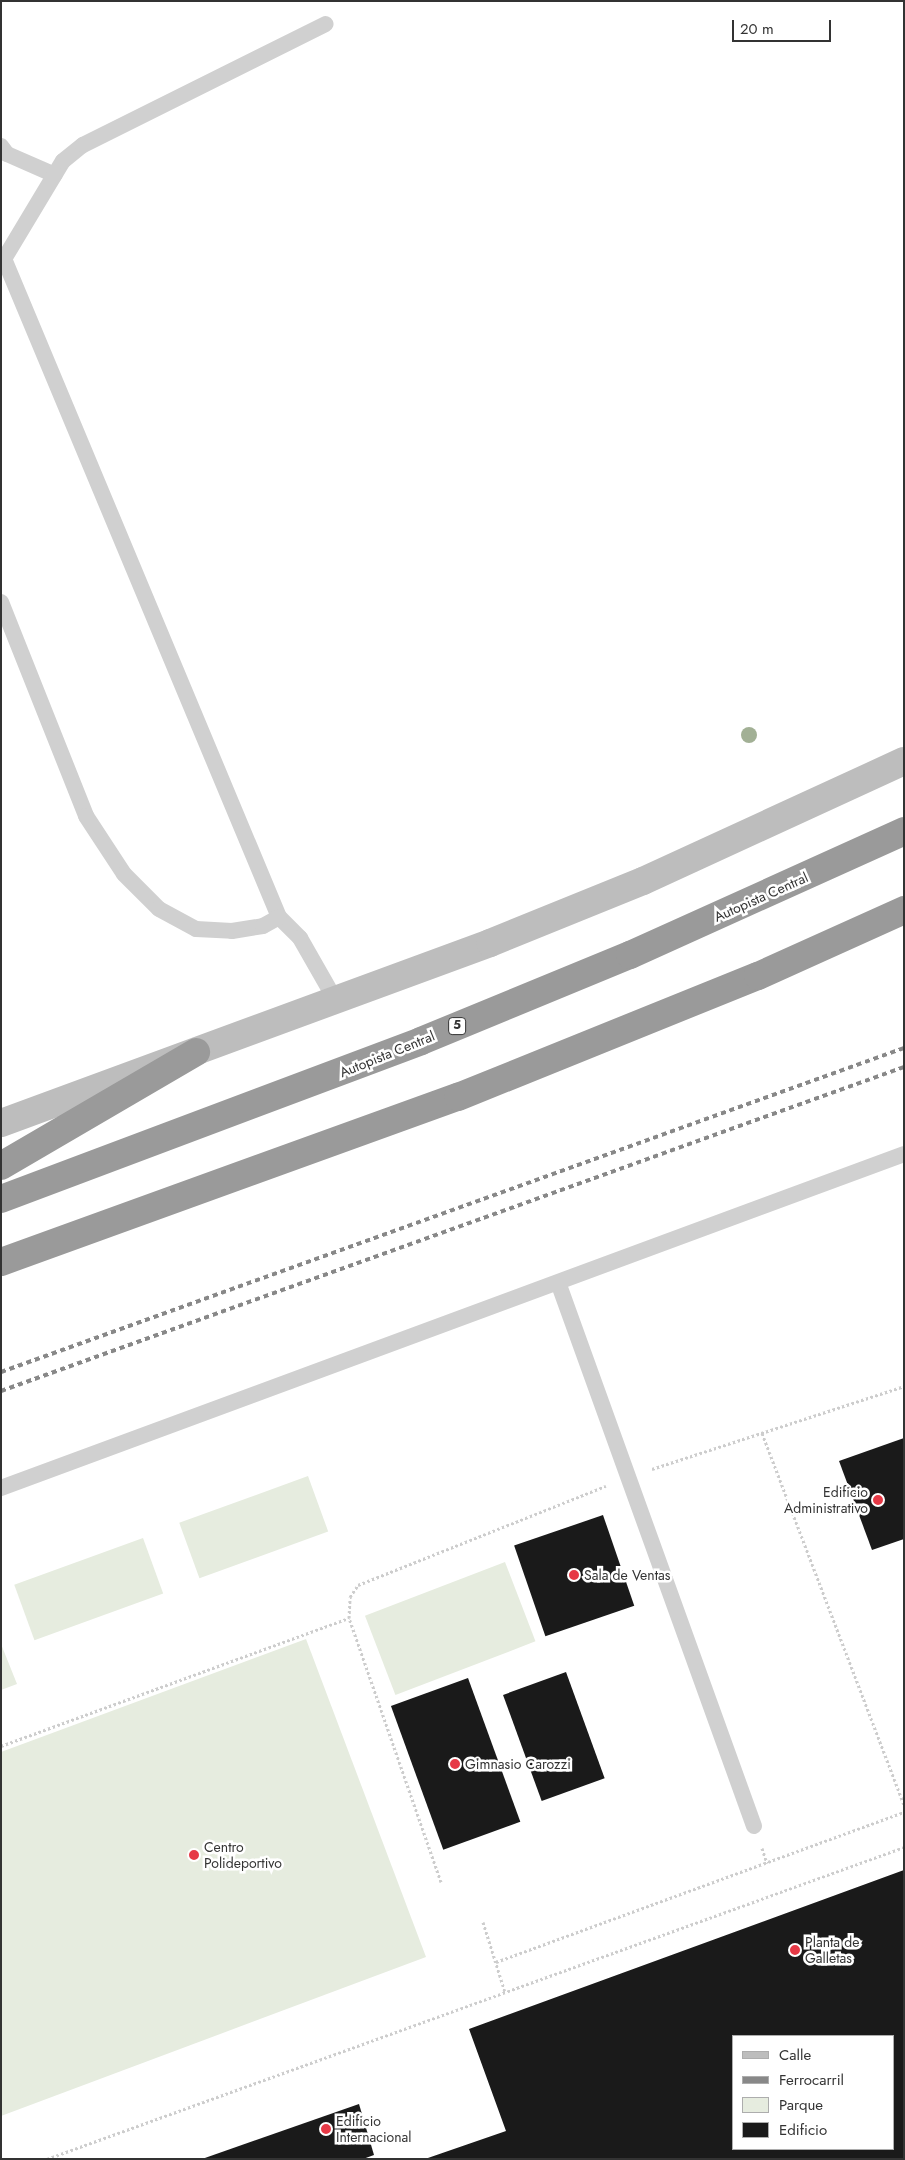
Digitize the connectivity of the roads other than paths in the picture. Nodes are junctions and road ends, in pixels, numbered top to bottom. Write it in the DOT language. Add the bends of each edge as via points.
graph roads {
  1 [pos="326,24"];
  2 [pos="1,146"];
  3 [pos="55,175"];
  4 [pos="3,262"];
  5 [pos="1,602"];
  6 [pos="904,761"];
  7 [pos="904,832"];
  8 [pos="904,910"];
  9 [pos="279,917"];
  10 [pos="336,1001"];
  11 [pos="196,1052"];
  12 [pos="1,1123"];
  13 [pos="904,1154"];
  14 [pos="1,1166"];
  15 [pos="1,1199"];
  16 [pos="1,1262"];
  17 [pos="559,1285"];
  18 [pos="1,1488"];
  19 [pos="754,1826"];
  1 -- 3 [label="lane" via="83,145"];
  2 -- 3 [label="lane" via="7,154"];
  3 -- 4 [label="lane"];
  4 -- 9 [label="lane"];
  5 -- 9 [label="lane" via="86,816 124,874 159,909 196,929 232,931 263,926"];
  6 -- 10 [label="main road" via="643,881"];
  7 -- 15 [label="highway, Autopista Central / 5" via="630,955 421,1041"];
  8 -- 16 [label="highway" via="758,976 458,1097"];
  9 -- 10 [label="lane" via="300,938"];
  10 -- 11 [label="main road"];
  11 -- 12 [label="main road"];
  11 -- 14 [label="highway"];
  13 -- 17 [label="lane"];
  17 -- 18 [label="lane"];
  17 -- 19 [label="lane"];
}
